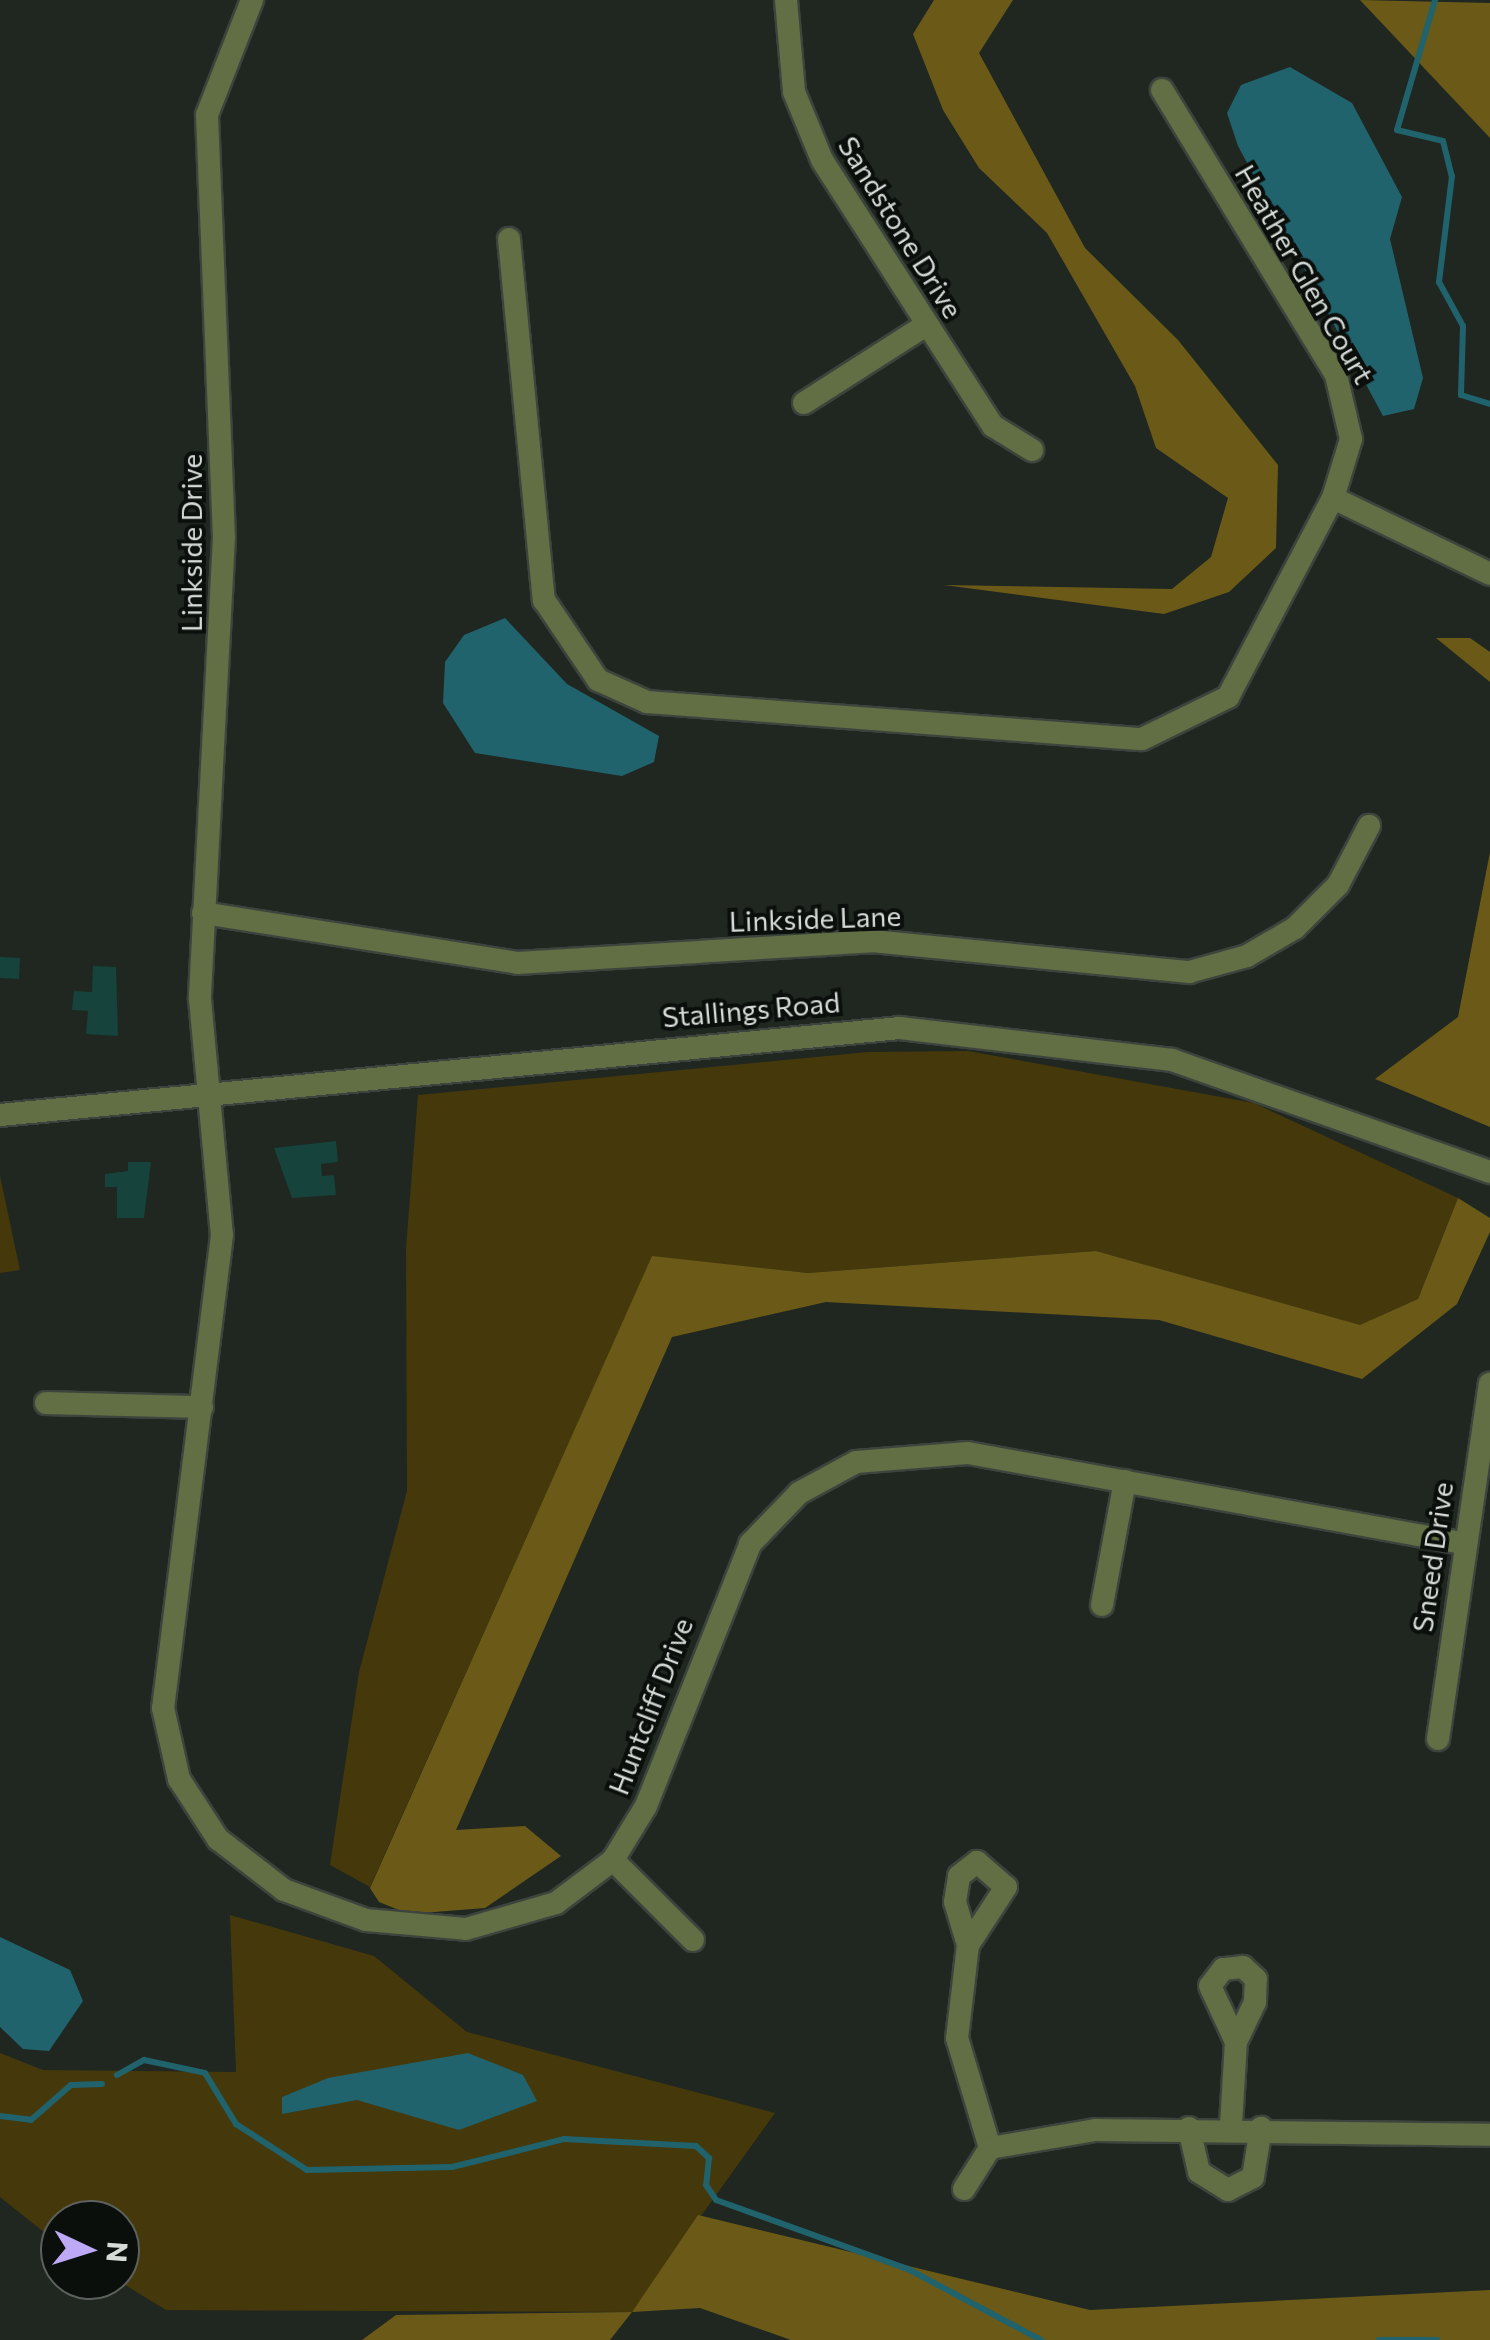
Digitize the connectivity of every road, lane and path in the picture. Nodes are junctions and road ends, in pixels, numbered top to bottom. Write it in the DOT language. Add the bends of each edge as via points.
graph roads {
  1 [pos="252,0"];
  2 [pos="786,0"];
  3 [pos="1162,90"];
  4 [pos="509,239"];
  5 [pos="926,325"];
  6 [pos="804,403"];
  7 [pos="1032,450"];
  8 [pos="1333,498"];
  9 [pos="1490,574"];
  10 [pos="1369,826"];
  11 [pos="203,914"];
  12 [pos="210,1094"];
  13 [pos="0,1115"];
  14 [pos="1490,1172"];
  15 [pos="1490,1384"];
  16 [pos="46,1403"];
  17 [pos="202,1407"];
  18 [pos="1125,1481"];
  19 [pos="1462,1543"];
  20 [pos="1102,1605"];
  21 [pos="1438,1738"];
  22 [pos="614,1860"];
  23 [pos="693,1940"];
  24 [pos="968,1944"];
  25 [pos="1236,2042"];
  26 [pos="1231,2125"];
  27 [pos="1189,2128"];
  28 [pos="1261,2128"];
  29 [pos="1490,2134"];
  30 [pos="990,2148"];
  31 [pos="964,2188"];
  1 -- 11 [label="street, Linkside Drive" via="207,115 224,537"];
  2 -- 5 [label="street, Sandstone Drive" via="789,65 813,145"];
  3 -- 8 [label="street, Heather Glen Court" via="1336,375 1350,439"];
  4 -- 8 [label="street, Heather Glen Court" via="544,600 598,680 647,702 1112,741 1172,731 1236,684"];
  5 -- 6 [label="street"];
  5 -- 7 [label="street, Sandstone Drive" via="993,426"];
  8 -- 9 [label="street"];
  10 -- 11 [label="street, Linkside Lane" via="1338,885 1295,928 1247,956 1189,972 872,941 517,963"];
  11 -- 12 [label="street, Linkside Drive"];
  12 -- 13 [label="street, Stallings Road"];
  12 -- 14 [label="street, Stallings Road" via="814,1031 990,1033 1229,1075"];
  12 -- 17 [label="street, Huntcliff Drive" via="222,1235"];
  15 -- 19 [label="street, Sneed Drive"];
  16 -- 17 [label="street"];
  17 -- 22 [label="street, Huntcliff Drive" via="163,1708 179,1778 218,1839 312,1904 442,1930 534,1913"];
  18 -- 19 [label="street, Huntcliff Drive"];
  18 -- 20 [label="street"];
  18 -- 22 [label="street, Huntcliff Drive" via="921,1450 856,1462 799,1492 736,1568 663,1772"];
  19 -- 21 [label="street, Sneed Drive"];
  22 -- 23 [label="street"];
  24 -- 30 [label="street" via="958,2051"];
  25 -- 26 [label="street"];
  26 -- 27 [label="street"];
  26 -- 28 [label="street"];
  27 -- 28 [label="street" via="1203,2179 1228,2190 1253,2177"];
  27 -- 30 [label="street" via="1094,2130"];
  28 -- 29 [label="street"];
  30 -- 31 [label="street"];
}
